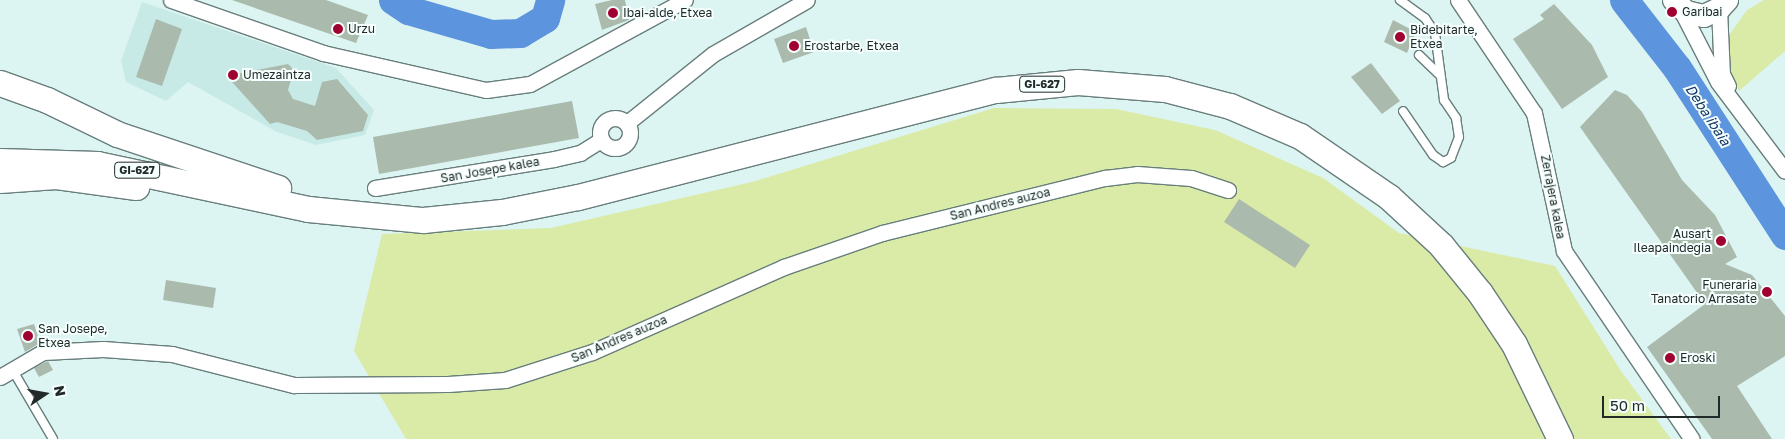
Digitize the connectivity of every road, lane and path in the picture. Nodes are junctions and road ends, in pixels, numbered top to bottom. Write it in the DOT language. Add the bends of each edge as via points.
graph roads {
  1 [pos="171,0"];
  2 [pos="685,0"];
  3 [pos="807,0"];
  4 [pos="1400,0"];
  5 [pos="1458,0"];
  6 [pos="1745,0"];
  7 [pos="1676,3"];
  8 [pos="1722,6"];
  9 [pos="1419,55"];
  10 [pos="1440,74"];
  11 [pos="0,83"];
  12 [pos="1737,105"];
  13 [pos="1403,111"];
  14 [pos="626,123"];
  15 [pos="601,140"];
  16 [pos="0,161"];
  17 [pos="1785,171"];
  18 [pos="0,180"];
  19 [pos="375,188"];
  20 [pos="1228,190"];
  21 [pos="270,201"];
  22 [pos="383,219"];
  23 [pos="6,373"];
  24 [pos="52,439"];
  25 [pos="1560,439"];
  26 [pos="1692,439"];
  1 -- 2 [label="street" via="323,53 486,90 530,84"];
  3 -- 14 [label="street" via="713,54"];
  4 -- 10 [label="lane" via="1425,18 1435,33"];
  5 -- 26 [label="street, Zerrajera kalea" via="1534,113 1564,251"];
  6 -- 8 [label="street"];
  7 -- 8 [label="street" via="1695,15"];
  7 -- 12 [label="street" via="1718,82"];
  8 -- 12 [label="street" via="1722,74"];
  9 -- 10 [label="lane"];
  10 -- 13 [label="lane" via="1444,100 1456,118 1460,137 1451,158 1443,162 1433,155"];
  11 -- 22 [label="main road" via="47,100 126,137 311,200"];
  12 -- 17 [label="street"];
  14 -- 15 [label="street" via="613,118 604,122"];
  14 -- 15 [label="street" via="630,138 624,146 614,149"];
  15 -- 19 [label="street, San Josepe kalea" via="580,153 554,160"];
  16 -- 21 [label="main road, GI-627" via="106,165"];
  18 -- 21 [label="main road" via="56,176 212,200"];
  20 -- 23 [label="street, San Andres auzoa" via="1191,178 1137,174 1105,178 882,233 784,266 592,352 505,380 448,384 294,385 183,356 114,349 50,350 34,354"];
  21 -- 22 [label="main road, GI-627"];
  22 -- 25 [label="main road, GI-627" via="462,217 578,197 996,90 1078,82 1165,89 1230,106 1300,136 1361,174 1402,208 1441,245 1480,293 1514,344"];
  23 -- 24 [label="lane"];
}
